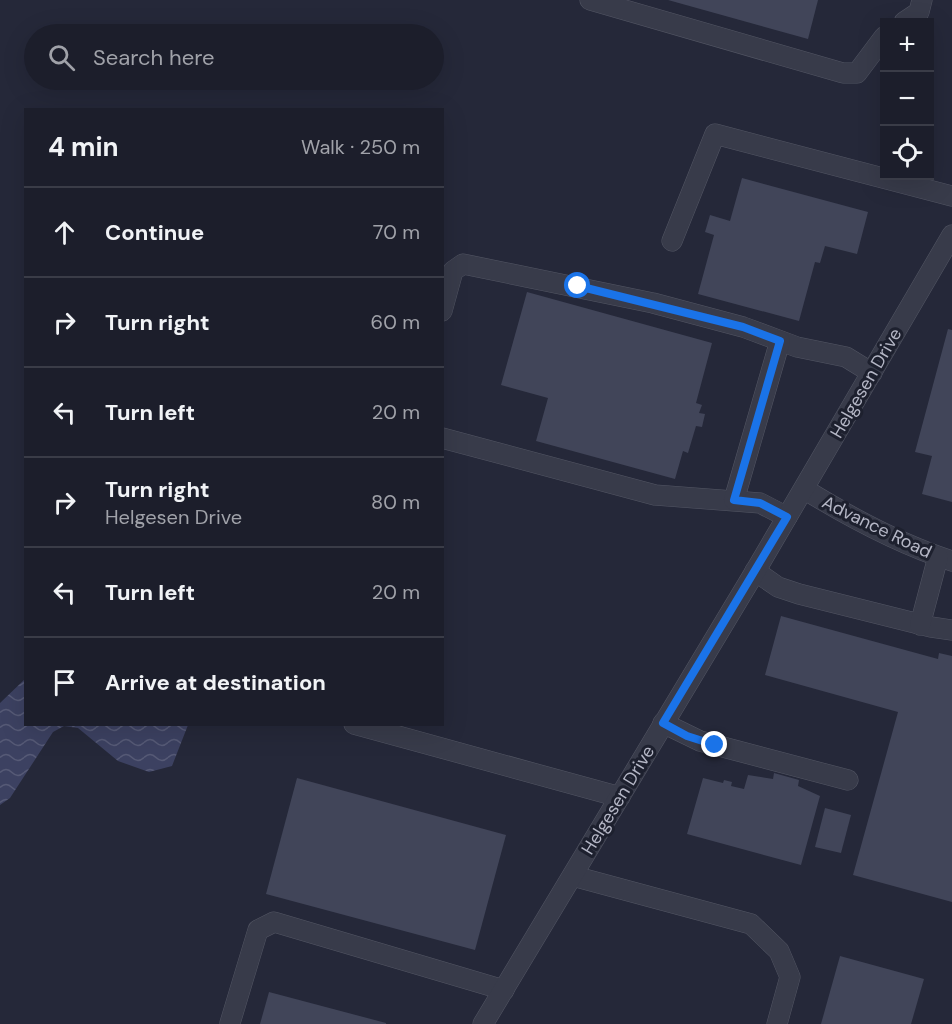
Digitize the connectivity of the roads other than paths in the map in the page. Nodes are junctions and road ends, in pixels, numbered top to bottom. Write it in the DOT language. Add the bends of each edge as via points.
graph roads {
  1 [pos="590,0"];
  2 [pos="922,0"];
  3 [pos="910,18"];
  4 [pos="880,43"];
  5 [pos="952,196"];
  6 [pos="952,235"];
  7 [pos="672,241"];
  8 [pos="444,304"];
  9 [pos="780,341"];
  10 [pos="872,373"];
  11 [pos="444,439"];
  12 [pos="804,489"];
  13 [pos="734,500"];
  14 [pos="787,517"];
  15 [pos="945,559"];
  16 [pos="755,571"];
  17 [pos="920,625"];
  18 [pos="952,630"];
  19 [pos="663,723"];
  20 [pos="361,726"];
  21 [pos="848,780"];
  22 [pos="620,797"];
  23 [pos="573,876"];
  24 [pos="504,990"];
  25 [pos="230,1023"];
  26 [pos="483,1024"];
  27 [pos="777,1024"];
  1 -- 4 [label="street" via="843,73 857,73"];
  2 -- 3 [label="street" via="919,12"];
  5 -- 7 [label="street" via="715,134"];
  6 -- 10 [label="street, Helgesen Drive"];
  8 -- 9 [label="street" via="453,271 463,264 653,303"];
  9 -- 10 [label="street" via="846,357"];
  9 -- 13 [label="street"];
  10 -- 12 [label="street, Helgesen Drive"];
  11 -- 13 [label="street" via="655,495"];
  12 -- 14 [label="street, Helgesen Drive"];
  12 -- 15 [label="street, Advance Road" via="851,518"];
  13 -- 14 [label="street" via="760,503"];
  14 -- 16 [label="street, Helgesen Drive"];
  15 -- 17 [label="street"];
  16 -- 17 [label="street" via="778,587 799,594"];
  16 -- 19 [label="street, Helgesen Drive"];
  17 -- 18 [label="street"];
  19 -- 21 [label="street" via="700,741"];
  19 -- 22 [label="street, Helgesen Drive"];
  20 -- 22 [label="street"];
  22 -- 23 [label="street, Helgesen Drive"];
  23 -- 24 [label="street, Helgesen Drive"];
  23 -- 27 [label="street" via="751,924 779,951 790,977"];
  24 -- 25 [label="street" via="274,921 258,930"];
  24 -- 26 [label="street, Helgesen Drive"];
}
